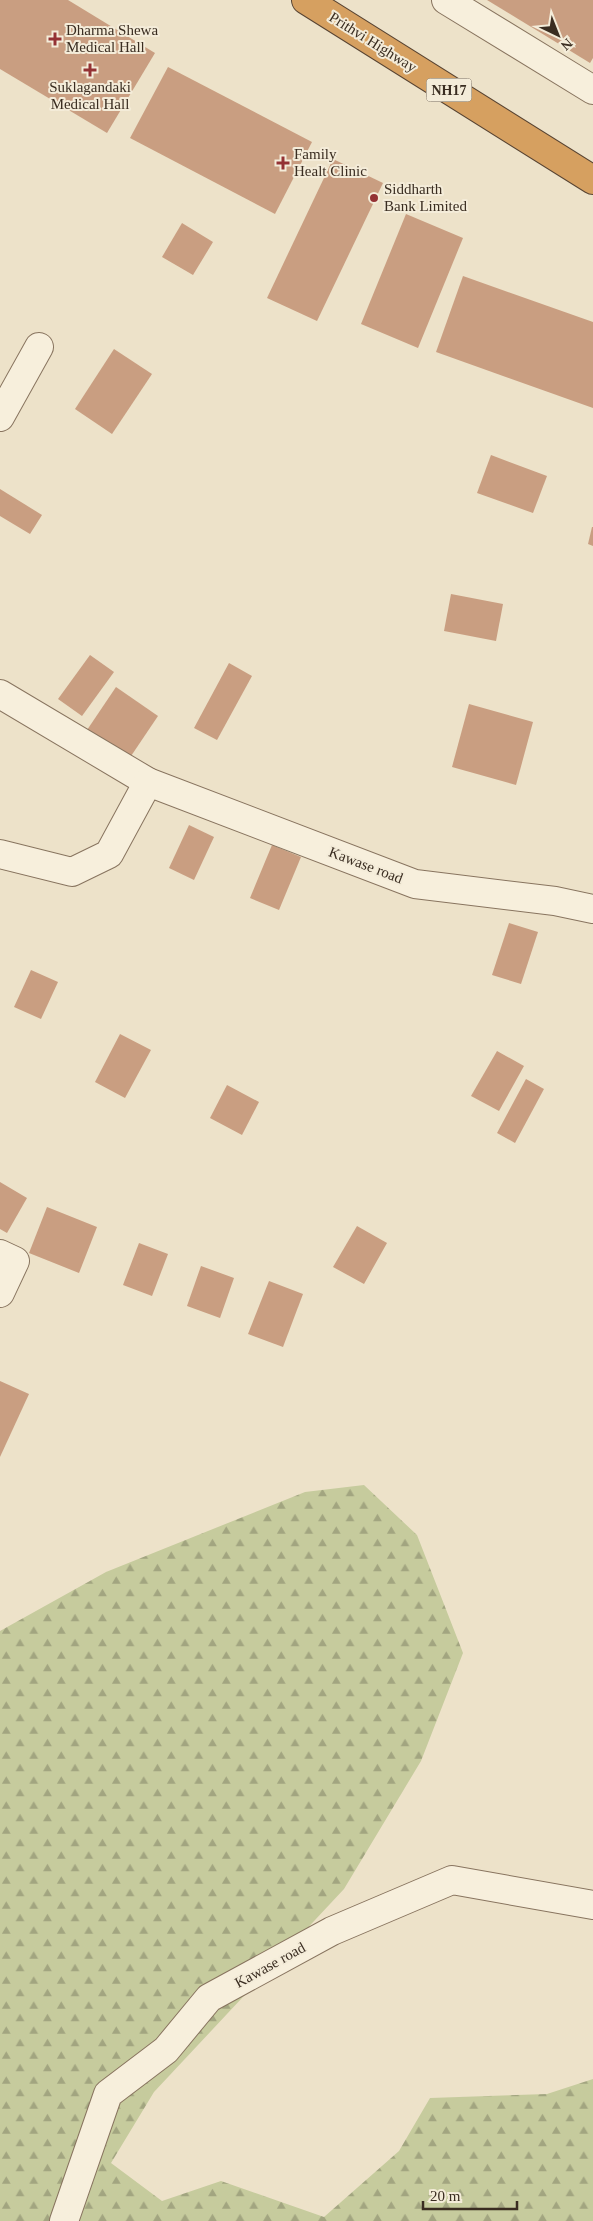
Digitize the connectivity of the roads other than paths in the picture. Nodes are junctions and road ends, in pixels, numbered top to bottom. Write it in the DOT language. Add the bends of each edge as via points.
graph roads {
  1 [pos="306,0"];
  2 [pos="446,0"];
  3 [pos="593,90"];
  4 [pos="593,180"];
  5 [pos="39,347"];
  6 [pos="0,417"];
  7 [pos="0,694"];
  8 [pos="148,782"];
  9 [pos="0,854"];
  10 [pos="593,909"];
  11 [pos="0,1254"];
  12 [pos="0,1293"];
  13 [pos="593,1905"];
  14 [pos="64,2221"];
  1 -- 4 [label="highway, Prithvi Highway / NH17"];
  2 -- 3 [label="street"];
  5 -- 6 [label="street"];
  7 -- 8 [label="street, Kawase road"];
  8 -- 9 [label="street" via="109,854 72,872"];
  8 -- 10 [label="street, Kawase road" via="415,884 555,900"];
  11 -- 12 [label="street" via="15,1261"];
  13 -- 14 [label="street, Kawase road" via="452,1880 332,1931 209,1998 166,2050 108,2094"];
}
